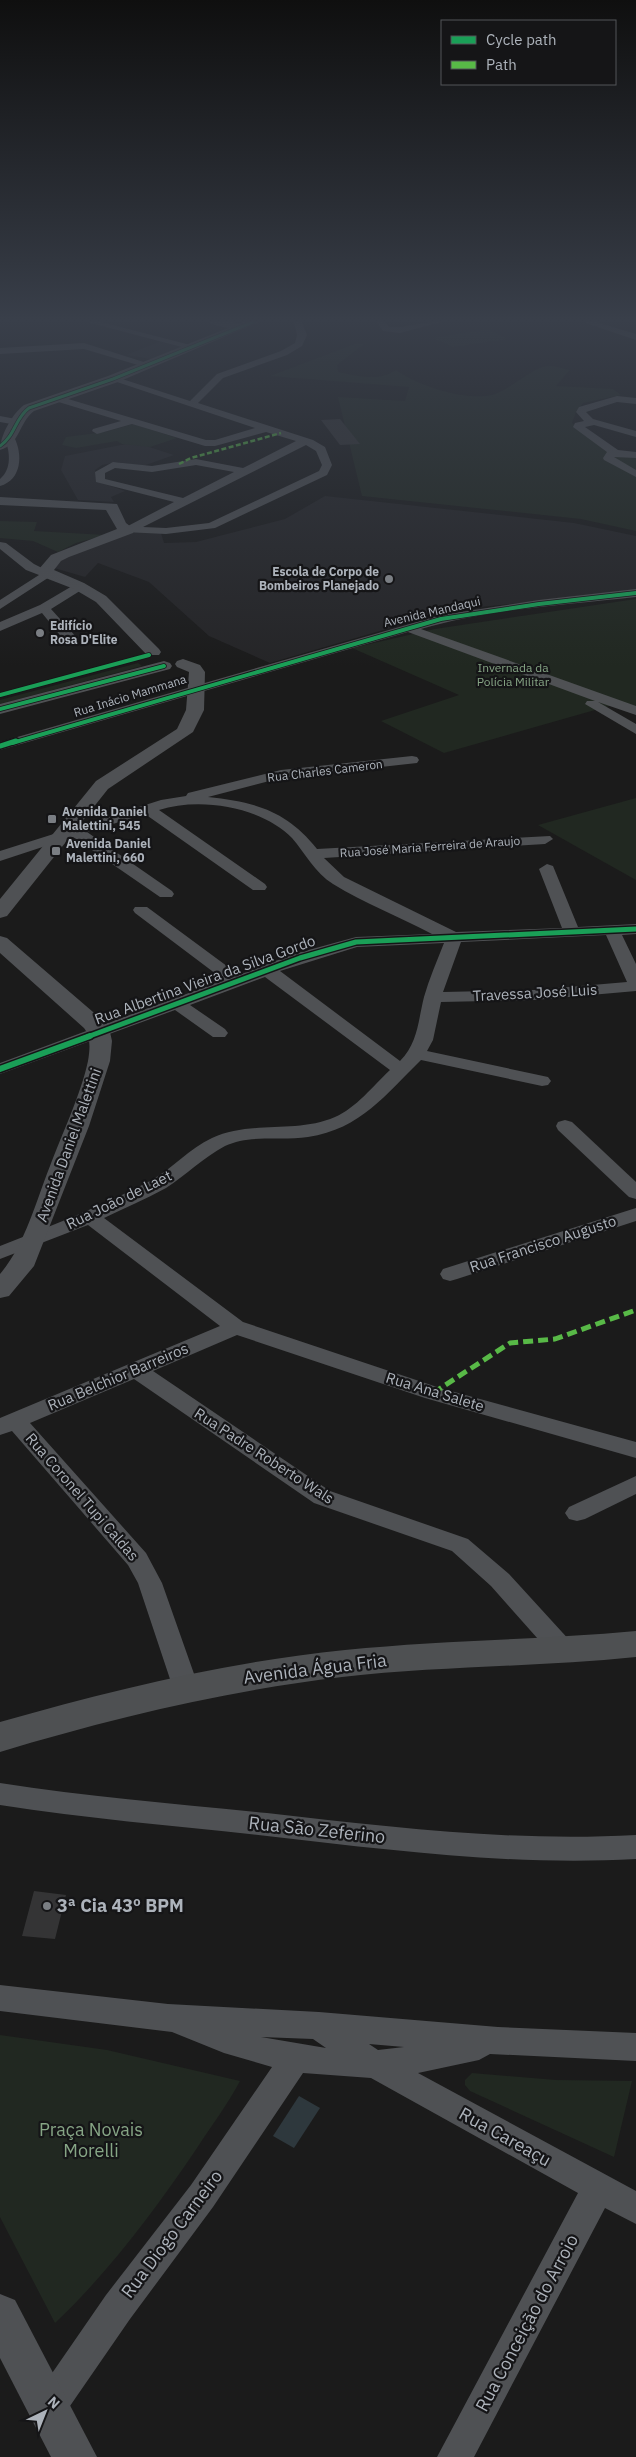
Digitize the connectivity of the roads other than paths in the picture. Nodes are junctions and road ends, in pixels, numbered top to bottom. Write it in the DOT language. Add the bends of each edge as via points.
graph roads {
  1 [pos="183,437"];
  2 [pos="237,437"];
  3 [pos="268,437"];
  4 [pos="293,437"];
  5 [pos="592,437"];
  6 [pos="307,441"];
  7 [pos="3,444"];
  8 [pos="615,453"];
  9 [pos="636,455"];
  10 [pos="179,464"];
  11 [pos="243,471"];
  12 [pos="636,474"];
  13 [pos="0,483"];
  14 [pos="0,501"];
  15 [pos="184,502"];
  16 [pos="128,530"];
  17 [pos="2,545"];
  18 [pos="48,574"];
  19 [pos="79,586"];
  20 [pos="636,593"];
  21 [pos="0,605"];
  22 [pos="44,608"];
  23 [pos="0,627"];
  24 [pos="408,628"];
  25 [pos="74,642"];
  26 [pos="151,654"];
  27 [pos="176,654"];
  28 [pos="164,666"];
  29 [pos="266,667"];
  30 [pos="566,685"];
  31 [pos="195,689"];
  32 [pos="0,695"];
  33 [pos="0,709"];
  34 [pos="636,711"];
  35 [pos="636,730"];
  36 [pos="0,746"];
  37 [pos="412,760"];
  38 [pos="180,800"];
  39 [pos="147,809"];
  40 [pos="68,834"];
  41 [pos="545,839"];
  42 [pos="315,854"];
  43 [pos="0,856"];
  44 [pos="547,869"];
  45 [pos="259,887"];
  46 [pos="166,894"];
  47 [pos="141,910"];
  48 [pos="0,912"];
  49 [pos="636,929"];
  50 [pos="612,930"];
  51 [pos="572,932"];
  52 [pos="454,938"];
  53 [pos="0,942"];
  54 [pos="267,970"];
  55 [pos="236,981"];
  56 [pos="636,984"];
  57 [pos="433,997"];
  58 [pos="176,1003"];
  59 [pos="99,1032"];
  60 [pos="216,1033"];
  61 [pos="418,1054"];
  62 [pos="0,1069"];
  63 [pos="402,1071"];
  64 [pos="542,1081"];
  65 [pos="565,1126"];
  66 [pos="636,1193"];
  67 [pos="636,1214"];
  68 [pos="90,1216"];
  69 [pos="34,1238"];
  70 [pos="0,1253"];
  71 [pos="450,1274"];
  72 [pos="0,1290"];
  73 [pos="236,1327"];
  74 [pos="135,1369"];
  75 [pos="8,1424"];
  76 [pos="636,1450"];
  77 [pos="636,1484"];
  78 [pos="576,1514"];
  79 [pos="636,1644"];
  80 [pos="563,1650"];
  81 [pos="186,1688"];
  82 [pos="0,1737"];
  83 [pos="0,1794"];
  84 [pos="636,1847"];
  85 [pos="0,1998"];
  86 [pos="168,2018"];
  87 [pos="319,2026"];
  88 [pos="498,2041"];
  89 [pos="636,2048"];
  90 [pos="295,2060"];
  91 [pos="375,2065"];
  92 [pos="598,2188"];
  93 [pos="636,2208"];
  94 [pos="0,2315"];
  95 [pos="49,2407"];
  96 [pos="75,2457"];
  97 [pos="455,2457"];
  1 -- 2 [label="street" via="204,443"];
  3 -- 10 [label="street"];
  4 -- 6 [label="street"];
  5 -- 8 [label="street"];
  6 -- 11 [label="street"];
  6 -- 16 [label="street" via="321,451 327,465 323,473 221,523 166,531"];
  7 -- 13 [label="street" via="15,451 12,475"];
  8 -- 9 [label="street"];
  8 -- 12 [label="street" via="608,458 610,461"];
  10 -- 11 [label="street" via="196,462"];
  10 -- 15 [label="street" via="152,469 113,465 102,469 99,477 102,482"];
  11 -- 15 [label="street"];
  14 -- 16 [label="street" via="112,507 120,525"];
  15 -- 16 [label="street"];
  16 -- 18 [label="street" via="64,554 50,563 46,569"];
  17 -- 18 [label="street" via="30,567"];
  18 -- 19 [label="street"];
  18 -- 21 [label="street"];
  19 -- 22 [label="street"];
  19 -- 26 [label="street" via="101,599"];
  20 -- 24 [label="street, Avenida Mandaqui" via="467,613"];
  22 -- 23 [label="street"];
  22 -- 25 [label="street"];
  24 -- 29 [label="street, Avenida Mandaqui"];
  24 -- 30 [label="street"];
  26 -- 27 [label="street"];
  26 -- 28 [label="street" via="150,662"];
  26 -- 32 [label="street"];
  27 -- 28 [label="street"];
  27 -- 31 [label="street" via="196,669"];
  28 -- 33 [label="street"];
  29 -- 31 [label="street, Rua Inácio Mammana"];
  30 -- 34 [label="street"];
  30 -- 35 [label="street" via="578,696"];
  31 -- 36 [label="street, Rua Inácio Mammana"];
  31 -- 40 [label="street" via="195,710 184,732 102,785"];
  37 -- 38 [label="street, Rua Charles Cameron" via="280,774"];
  38 -- 39 [label="street"];
  38 -- 42 [label="street" via="238,806 260,812 281,821"];
  39 -- 40 [label="street"];
  39 -- 45 [label="street"];
  40 -- 43 [label="street"];
  40 -- 46 [label="street"];
  40 -- 48 [label="street"];
  41 -- 42 [label="street, Rua José Maria Ferreira de Araujo"];
  42 -- 52 [label="street" via="324,869 338,880"];
  44 -- 51 [label="street"];
  47 -- 55 [label="street"];
  49 -- 50 [label="street, Rua Albertina Vieira da Silva Gordo"];
  50 -- 51 [label="street, Rua Albertina Vieira da Silva Gordo"];
  50 -- 56 [label="street"];
  51 -- 52 [label="street, Rua Albertina Vieira da Silva Gordo"];
  52 -- 54 [label="street, Rua Albertina Vieira da Silva Gordo" via="356,942"];
  52 -- 57 [label="street, Rua João de Laet"];
  53 -- 59 [label="street"];
  54 -- 55 [label="street, Rua Albertina Vieira da Silva Gordo"];
  54 -- 63 [label="street"];
  55 -- 58 [label="street, Rua Albertina Vieira da Silva Gordo"];
  56 -- 57 [label="street, Travessa José Luis" via="534,995"];
  57 -- 61 [label="street, Rua João de Laet"];
  58 -- 59 [label="street, Rua Albertina Vieira da Silva Gordo"];
  58 -- 60 [label="street"];
  59 -- 62 [label="street, Rua Albertina Vieira da Silva Gordo"];
  59 -- 69 [label="street, Avenida Daniel Malettini" via="99,1061 78,1126"];
  61 -- 63 [label="street, Rua João de Laet"];
  61 -- 64 [label="street"];
  63 -- 68 [label="street, Rua João de Laet" via="357,1112 342,1121 308,1131 232,1137 158,1184"];
  65 -- 66 [label="street"];
  67 -- 71 [label="street, Rua Francisco Augusto"];
  68 -- 69 [label="street, Rua João de Laet"];
  68 -- 73 [label="street, Rua Ana Salete"];
  69 -- 70 [label="street, Rua João de Laet"];
  69 -- 72 [label="street, Avenida Daniel Malettini" via="21,1266"];
  73 -- 74 [label="street, Rua Belchior Barreiros"];
  73 -- 76 [label="street, Rua Ana Salete" via="433,1393"];
  74 -- 75 [label="street, Rua Belchior Barreiros"];
  74 -- 80 [label="street, Rua Padre Roberto Wals" via="322,1498 460,1545 500,1580"];
  75 -- 81 [label="street, Rua Coronel Tupi Caldas" via="110,1526 137,1559 150,1582"];
  77 -- 78 [label="street"];
  79 -- 80 [label="main road, Avenida Água Fria"];
  80 -- 81 [label="main road, Avenida Água Fria" via="392,1659"];
  81 -- 82 [label="main road, Avenida Água Fria"];
  83 -- 84 [label="street, Rua São Zeferino" via="456,1844 541,1850"];
  85 -- 86 [label="street"];
  86 -- 87 [label="street"];
  86 -- 90 [label="street" via="226,2041"];
  87 -- 88 [label="street"];
  87 -- 91 [label="street"];
  88 -- 89 [label="street"];
  88 -- 91 [label="street"];
  90 -- 91 [label="street"];
  90 -- 95 [label="street, Rua Diogo Carneiro" via="202,2196 118,2307"];
  91 -- 92 [label="street, Rua Careaçu"];
  92 -- 93 [label="street, Rua Careaçu"];
  92 -- 97 [label="street, Rua Conceição do Arroio"];
  94 -- 95 [label="street"];
  95 -- 96 [label="street"];
}
